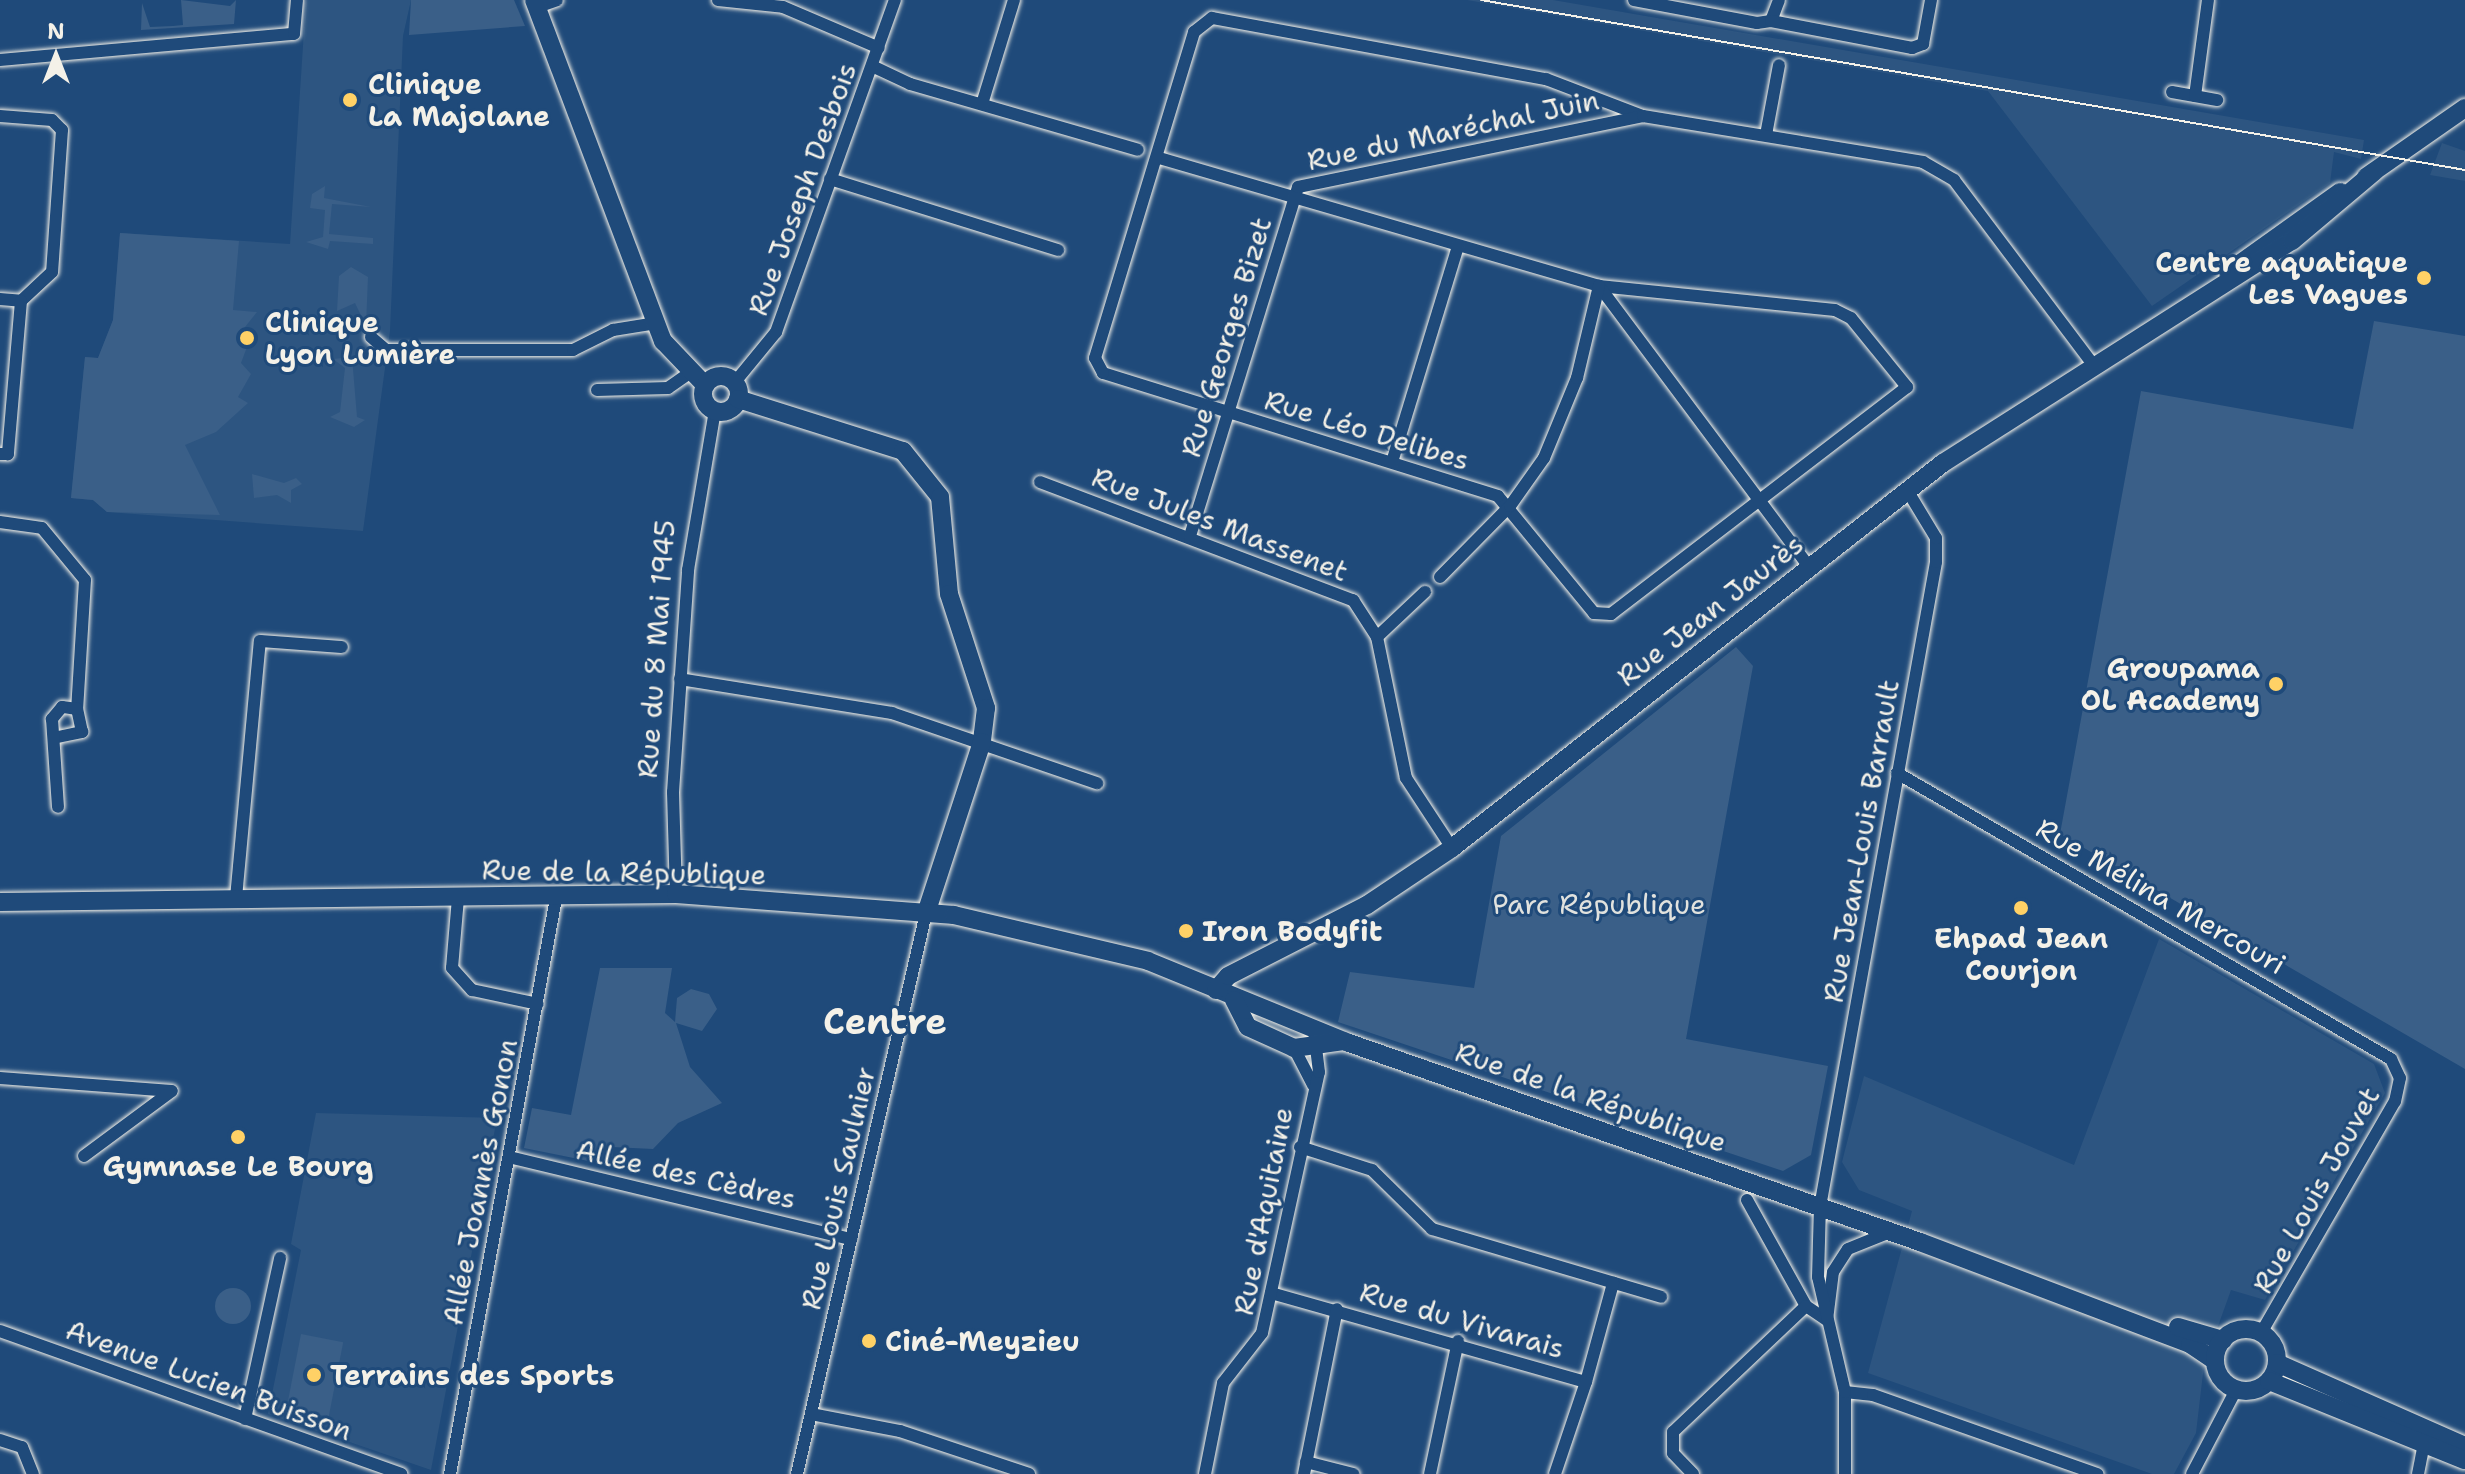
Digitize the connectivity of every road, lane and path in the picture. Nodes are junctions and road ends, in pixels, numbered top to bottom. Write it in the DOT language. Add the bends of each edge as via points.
graph roads {
  1 [pos="297,0"];
  2 [pos="557,0"];
  3 [pos="718,0"];
  4 [pos="895,0"];
  5 [pos="1014,0"];
  6 [pos="1634,0"];
  7 [pos="1779,0"];
  8 [pos="1931,0"];
  9 [pos="2208,0"];
  10 [pos="535,3"];
  11 [pos="1771,21"];
  12 [pos="879,48"];
  13 [pos="0,60"];
  14 [pos="1779,65"];
  15 [pos="872,66"];
  16 [pos="2172,92"];
  17 [pos="2195,96"];
  18 [pos="2217,100"];
  19 [pos="982,104"];
  20 [pos="2465,108"];
  21 [pos="0,116"];
  22 [pos="1643,116"];
  23 [pos="1766,135"];
  24 [pos="1138,150"];
  25 [pos="1159,158"];
  26 [pos="830,179"];
  27 [pos="1293,197"];
  28 [pos="1458,246"];
  29 [pos="1058,250"];
  30 [pos="1599,286"];
  31 [pos="0,299"];
  32 [pos="21,301"];
  33 [pos="656,323"];
  34 [pos="371,337"];
  35 [pos="0,360"];
  36 [pos="16,362"];
  37 [pos="2094,366"];
  38 [pos="688,374"];
  39 [pos="705,385"];
  40 [pos="597,390"];
  41 [pos="736,391"];
  42 [pos="715,411"];
  43 [pos="1230,412"];
  44 [pos="0,454"];
  45 [pos="1392,462"];
  46 [pos="1040,482"];
  47 [pos="1907,490"];
  48 [pos="1755,501"];
  49 [pos="1510,506"];
  50 [pos="0,522"];
  51 [pos="1190,536"];
  52 [pos="1810,568"];
  53 [pos="1440,577"];
  54 [pos="1425,592"];
  55 [pos="1377,637"];
  56 [pos="342,647"];
  57 [pos="680,679"];
  58 [pos="77,709"];
  59 [pos="58,737"];
  60 [pos="982,742"];
  61 [pos="1897,773"];
  62 [pos="1097,783"];
  63 [pos="58,807"];
  64 [pos="1452,848"];
  65 [pos="676,894"];
  66 [pos="236,898"];
  67 [pos="458,898"];
  68 [pos="556,898"];
  69 [pos="0,902"];
  70 [pos="926,913"];
  71 [pos="1244,970"];
  72 [pos="1216,990"];
  73 [pos="1234,1000"];
  74 [pos="538,1004"];
  75 [pos="1262,1008"];
  76 [pos="1250,1028"];
  77 [pos="1312,1028"];
  78 [pos="1344,1041"];
  79 [pos="1294,1048"];
  80 [pos="1318,1050"];
  81 [pos="2396,1067"];
  82 [pos="0,1078"];
  83 [pos="1313,1085"];
  84 [pos="1300,1147"];
  85 [pos="84,1156"];
  86 [pos="509,1157"];
  87 [pos="1747,1200"];
  88 [pos="1820,1207"];
  89 [pos="1891,1232"];
  90 [pos="851,1239"];
  91 [pos="280,1258"];
  92 [pos="1613,1283"];
  93 [pos="1271,1293"];
  94 [pos="1661,1297"];
  95 [pos="1806,1306"];
  96 [pos="1337,1309"];
  97 [pos="1827,1320"];
  98 [pos="0,1331"];
  99 [pos="2261,1333"];
  100 [pos="2223,1340"];
  101 [pos="1458,1341"];
  102 [pos="2215,1361"];
  103 [pos="2277,1363"];
  104 [pos="2269,1381"];
  105 [pos="1586,1382"];
  106 [pos="2236,1390"];
  107 [pos="1845,1392"];
  108 [pos="811,1414"];
  109 [pos="245,1419"];
  110 [pos="2425,1437"];
  111 [pos="0,1440"];
  112 [pos="2465,1446"];
  113 [pos="2465,1460"];
  114 [pos="1305,1468"];
  115 [pos="33,1474"];
  116 [pos="401,1474"];
  117 [pos="450,1474"];
  118 [pos="797,1474"];
  119 [pos="1029,1474"];
  120 [pos="1205,1474"];
  121 [pos="1353,1474"];
  122 [pos="1430,1474"];
  123 [pos="1555,1474"];
  124 [pos="1693,1474"];
  125 [pos="1845,1474"];
  126 [pos="2097,1474"];
  127 [pos="2192,1474"];
  128 [pos="2418,1474"];
  1 -- 13 [label="street" via="294,34"];
  2 -- 10 [label="street"];
  3 -- 12 [label="street" via="783,7"];
  4 -- 12 [label="street, Rue Joseph Desbois"];
  5 -- 19 [label="street"];
  6 -- 11 [label="street"];
  7 -- 11 [label="street"];
  8 -- 11 [label="street" via="1923,44 1912,48"];
  9 -- 17 [label="street"];
  10 -- 33 [label="main road"];
  12 -- 15 [label="street, Rue Joseph Desbois"];
  14 -- 23 [label="street"];
  15 -- 19 [label="street"];
  15 -- 26 [label="street, Rue Joseph Desbois"];
  16 -- 17 [label="street"];
  17 -- 18 [label="street"];
  19 -- 24 [label="street"];
  20 -- 37 [label="main road, Rue Jean Jaurès" via="2250,251 2209,289"];
  21 -- 32 [label="street" via="52,120 62,130 52,272"];
  22 -- 23 [label="street, Rue du Maréchal Juin"];
  22 -- 25 [label="street, Rue Léo Delibes" via="1546,79 1212,18 1194,32"];
  22 -- 27 [label="street, Rue du Maréchal Juin" via="1307,181"];
  23 -- 37 [label="street, Rue du Maréchal Juin" via="1923,162 1954,180"];
  25 -- 27 [label="street, Rue du Maréchal Juin"];
  25 -- 43 [label="street, Rue Léo Delibes" via="1095,358 1103,373"];
  26 -- 29 [label="street"];
  26 -- 41 [label="street, Rue Joseph Desbois" via="776,332"];
  27 -- 28 [label="street"];
  27 -- 43 [label="street, Rue Georges Bizet"];
  28 -- 30 [label="street"];
  28 -- 45 [label="street"];
  30 -- 48 [label="street"];
  30 -- 48 [label="street" via="1835,310 1851,318 1907,387"];
  30 -- 49 [label="street" via="1577,378 1544,458"];
  31 -- 32 [label="street"];
  32 -- 36 [label="street"];
  33 -- 34 [label="street" via="613,330 573,350 386,350"];
  33 -- 38 [label="main road"];
  35 -- 36 [label="street"];
  36 -- 44 [label="street" via="8,454"];
  37 -- 47 [label="main road, Rue Jean Jaurès"];
  38 -- 39 [label="main road"];
  38 -- 40 [label="street" via="668,388"];
  39 -- 41 [label="main road" via="719,376"];
  39 -- 42 [label="main road" via="703,397"];
  41 -- 42 [label="main road" via="726,411"];
  41 -- 60 [label="main road" via="887,445 924,469 940,497 949,594 984,687"];
  42 -- 57 [label="street, Rue du 8 Mai 1945" via="697,487"];
  43 -- 45 [label="street, Rue Léo Delibes"];
  43 -- 51 [label="street, Rue Georges Bizet"];
  45 -- 49 [label="street, Rue Léo Delibes"];
  46 -- 51 [label="street, Rue Jules Massenet"];
  47 -- 52 [label="main road, Rue Jean Jaurès"];
  47 -- 61 [label="street, Rue Jean-Louis Barrault" via="1937,549"];
  48 -- 49 [label="street" via="1611,614 1594,613"];
  48 -- 52 [label="street"];
  49 -- 53 [label="street"];
  50 -- 58 [label="street" via="42,528 85,580"];
  51 -- 55 [label="street, Rue Jules Massenet" via="1353,600"];
  52 -- 64 [label="main road, Rue Jean Jaurès"];
  54 -- 55 [label="street"];
  55 -- 64 [label="street, Rue Jules Massenet" via="1406,778"];
  56 -- 66 [label="street" via="260,641"];
  57 -- 60 [label="street" via="892,713"];
  57 -- 65 [label="street, Rue du 8 Mai 1945"];
  58 -- 59 [label="street" via="54,714"];
  58 -- 59 [label="street" via="82,732"];
  59 -- 63 [label="street"];
  60 -- 62 [label="street"];
  60 -- 70 [label="main road"];
  61 -- 81 [label="street, Rue Mélina Mercouri" via="2384,1052"];
  61 -- 88 [label="street, Rue Jean-Louis Barrault"];
  64 -- 71 [label="main road, Rue Jean Jaurès" via="1367,905"];
  65 -- 68 [label="main road, Rue de la République"];
  65 -- 70 [label="main road, Rue de la République"];
  66 -- 67 [label="main road, Rue de la République"];
  66 -- 69 [label="main road, Rue de la République"];
  67 -- 68 [label="main road, Rue de la République"];
  67 -- 74 [label="street" via="452,968 472,990"];
  68 -- 74 [label="street, Allée Joannès Gonon"];
  70 -- 72 [label="main road, Rue de la République" via="1148,961"];
  70 -- 90 [label="street, Rue Louis Saulnier"];
  71 -- 72 [label="main road, Rue Jean Jaurès"];
  71 -- 73 [label="main road"];
  72 -- 73 [label="main road, Rue de la République"];
  73 -- 75 [label="main road, Rue de la République"];
  73 -- 76 [label="main road"];
  74 -- 86 [label="street, Allée Joannès Gonon"];
  75 -- 76 [label="main road"];
  75 -- 77 [label="main road, Rue de la République"];
  76 -- 79 [label="main road"];
  77 -- 78 [label="main road, Rue de la République"];
  77 -- 80 [label="street, Rue d'Aquitaine"];
  78 -- 80 [label="main road"];
  78 -- 88 [label="main road, Rue de la République"];
  79 -- 80 [label="main road"];
  79 -- 83 [label="street, Rue d'Aquitaine"];
  80 -- 83 [label="street, Rue d'Aquitaine"];
  81 -- 99 [label="street, Rue Louis Jouvet" via="2395,1101"];
  82 -- 85 [label="street" via="172,1091"];
  83 -- 84 [label="street, Rue d'Aquitaine"];
  84 -- 92 [label="street" via="1372,1170 1432,1229"];
  84 -- 93 [label="street, Rue d'Aquitaine"];
  86 -- 90 [label="street, Allée des Cèdres"];
  86 -- 117 [label="street, Allée Joannès Gonon"];
  87 -- 95 [label="street"];
  88 -- 89 [label="main road, Rue de la République"];
  88 -- 97 [label="street, Rue Jean-Louis Barrault"];
  88 -- 100 [label="main road, Rue de la République" via="1911,1226"];
  89 -- 97 [label="street" via="1848,1249 1833,1272"];
  89 -- 102 [label="main road, Rue de la République" via="2190,1344"];
  90 -- 108 [label="street, Rue Louis Saulnier"];
  91 -- 109 [label="street"];
  92 -- 94 [label="street"];
  92 -- 105 [label="street, Rue du Vivarais"];
  93 -- 96 [label="street, Rue du Vivarais"];
  93 -- 120 [label="street, Rue d'Aquitaine" via="1255,1348 1223,1383"];
  95 -- 97 [label="street"];
  95 -- 124 [label="street" via="1673,1432 1673,1453"];
  96 -- 101 [label="street, Rue du Vivarais"];
  96 -- 114 [label="street"];
  97 -- 107 [label="street"];
  98 -- 109 [label="street, Avenue Lucien Buisson"];
  99 -- 100 [label="main road" via="2241,1330"];
  99 -- 103 [label="main road"];
  100 -- 102 [label="main road"];
  101 -- 105 [label="street, Rue du Vivarais"];
  101 -- 122 [label="street"];
  102 -- 106 [label="main road" via="2221,1379"];
  103 -- 104 [label="main road"];
  103 -- 110 [label="main road"];
  104 -- 106 [label="main road"];
  104 -- 110 [label="main road"];
  105 -- 123 [label="street"];
  106 -- 127 [label="street"];
  107 -- 125 [label="street"];
  107 -- 126 [label="street" via="1873,1395"];
  108 -- 118 [label="street, Rue Louis Saulnier"];
  108 -- 119 [label="street" via="900,1431"];
  109 -- 116 [label="street, Avenue Lucien Buisson"];
  110 -- 112 [label="main road"];
  110 -- 113 [label="main road"];
  110 -- 128 [label="street"];
  111 -- 115 [label="street" via="22,1447"];
  114 -- 121 [label="street"];
}
